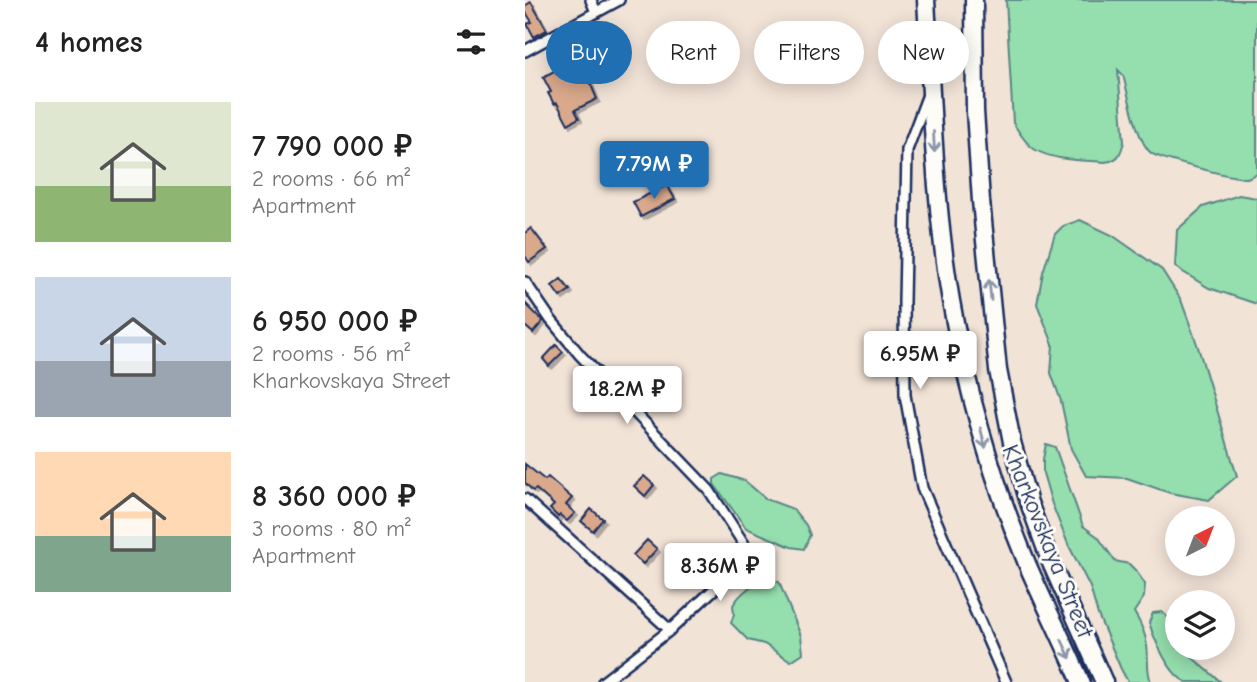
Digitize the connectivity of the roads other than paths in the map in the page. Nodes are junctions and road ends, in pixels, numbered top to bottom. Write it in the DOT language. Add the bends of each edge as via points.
graph roads {
  1 [pos="591,0"];
  2 [pos="619,0"];
  3 [pos="926,0"];
  4 [pos="974,0"];
  5 [pos="596,12"];
  6 [pos="525,51"];
  7 [pos="931,86"];
  8 [pos="525,282"];
  9 [pos="525,499"];
  10 [pos="670,630"];
  11 [pos="603,682"];
  12 [pos="1006,682"];
  13 [pos="1081,682"];
  14 [pos="1104,682"];
  1 -- 5 [label="street"];
  2 -- 5 [label="street"];
  3 -- 7 [label="highway, Kharkovskaya Street"];
  14 -- 4 [label="highway, Kharkovskaya Street, one-way" via="1028,500 1000,382 980,194"];
  5 -- 6 [label="street"];
  7 -- 12 [label="street" via="907,150 905,395 922,488"];
  7 -- 13 [label="highway, Kharkovskaya Street, one-way" via="940,230 967,375 986,449 1019,542"];
  8 -- 10 [label="street" via="580,355 709,490 751,555"];
  9 -- 10 [label="street"];
  10 -- 11 [label="street"];
}
